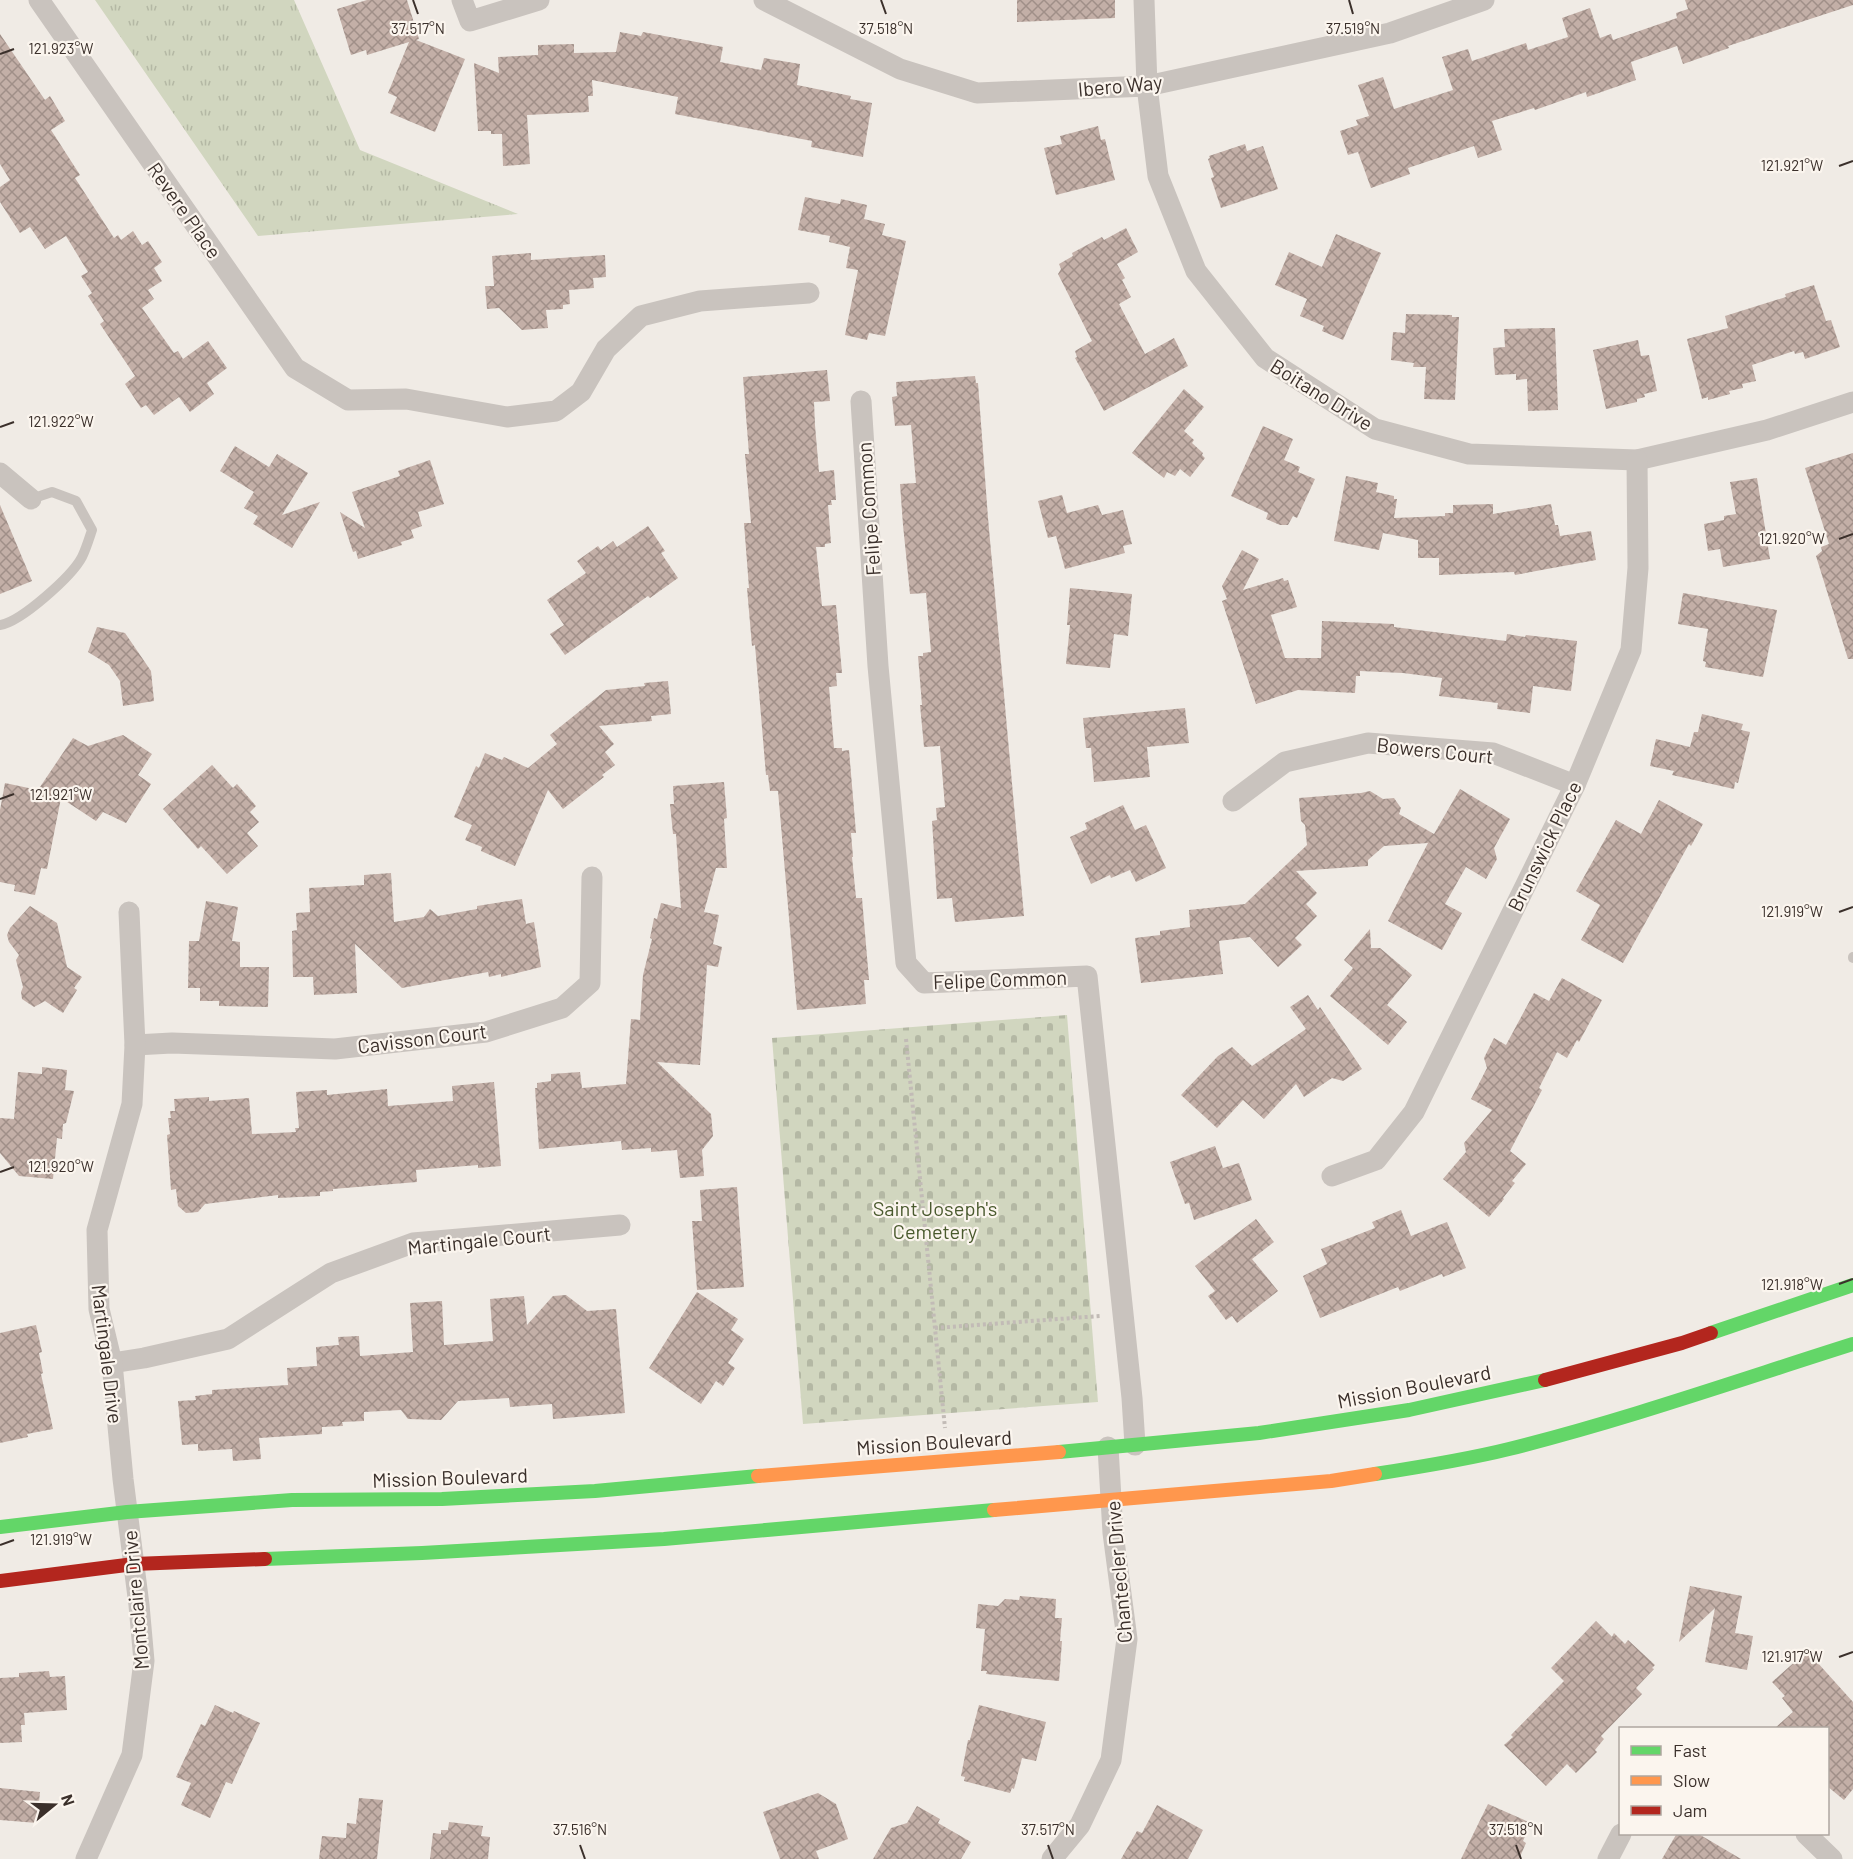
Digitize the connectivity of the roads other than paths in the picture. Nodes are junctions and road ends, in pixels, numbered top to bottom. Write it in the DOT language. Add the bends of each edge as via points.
graph roads {
  1 [pos="39,0"];
  2 [pos="462,0"];
  3 [pos="539,0"];
  4 [pos="764,0"];
  5 [pos="1144,0"];
  6 [pos="1484,0"];
  7 [pos="1147,86"];
  8 [pos="809,293"];
  9 [pos="861,401"];
  10 [pos="1853,402"];
  11 [pos="1637,460"];
  12 [pos="0,473"];
  13 [pos="31,499"];
  14 [pos="0,625"];
  15 [pos="1575,785"];
  16 [pos="1233,801"];
  17 [pos="592,876"];
  18 [pos="129,912"];
  19 [pos="135,1045"];
  20 [pos="1332,1176"];
  21 [pos="620,1225"];
  22 [pos="1853,1285"];
  23 [pos="1853,1344"];
  24 [pos="112,1363"];
  25 [pos="1135,1445"];
  26 [pos="1108,1447"];
  27 [pos="1111,1500"];
  28 [pos="127,1512"];
  29 [pos="0,1527"];
  30 [pos="134,1564"];
  31 [pos="0,1581"];
  32 [pos="1621,1835"];
  33 [pos="1808,1835"];
  34 [pos="86,1859"];
  35 [pos="1052,1859"];
  36 [pos="1608,1859"];
  37 [pos="1832,1859"];
  1 -- 8 [label="street, Revere Place" via="295,368 348,400 406,399 507,417 556,411 581,392 606,349 641,316 700,301"];
  2 -- 3 [label="street" via="470,21"];
  4 -- 7 [label="street, Ibero Way" via="900,69 977,93"];
  5 -- 7 [label="street, Boitano Drive"];
  6 -- 7 [label="street, Ibero Way" via="1390,33"];
  7 -- 11 [label="street, Boitano Drive" via="1158,176 1196,271 1265,358 1375,429 1469,454"];
  9 -- 25 [label="street, Felipe Common" via="878,666 906,963 924,983 1087,976"];
  10 -- 11 [label="street, Boitano Drive" via="1767,430"];
  11 -- 15 [label="street, Brunswick Place" via="1638,568 1631,650"];
  12 -- 13 [label="street"];
  13 -- 14 [label="lane" via="52,492 76,501 92,530 81,558 41,602 8,624"];
  15 -- 16 [label="street, Bowers Court" via="1493,753 1368,743 1285,762"];
  15 -- 20 [label="street, Brunswick Place" via="1414,1112 1376,1160"];
  17 -- 19 [label="street, Cavisson Court" via="590,983 562,1008 486,1032 335,1049"];
  18 -- 19 [label="street, Martingale Drive"];
  19 -- 24 [label="street, Martingale Drive" via="132,1104 97,1230 99,1309"];
  21 -- 24 [label="street, Martingale Court" via="413,1244 332,1273 228,1339"];
  22 -- 25 [label="main road, Mission Boulevard" via="1683,1343 1544,1380 1378,1415 1259,1433"];
  23 -- 27 [label="main road" via="1530,1444 1331,1481"];
  24 -- 28 [label="street, Martingale Drive"];
  25 -- 26 [label="main road, Mission Boulevard"];
  26 -- 27 [label="street, Chantecler Drive"];
  26 -- 28 [label="main road, Mission Boulevard" via="595,1491 442,1499 292,1500"];
  27 -- 30 [label="main road" via="664,1539"];
  27 -- 35 [label="street, Chantecler Drive" via="1127,1639 1111,1760 1080,1825"];
  28 -- 29 [label="main road, Mission Boulevard"];
  28 -- 30 [label="street, Montclaire Drive"];
  30 -- 31 [label="main road"];
  30 -- 34 [label="street, Montclaire Drive" via="144,1661 132,1755"];
  32 -- 36 [label="street"];
  33 -- 37 [label="street"];
}
